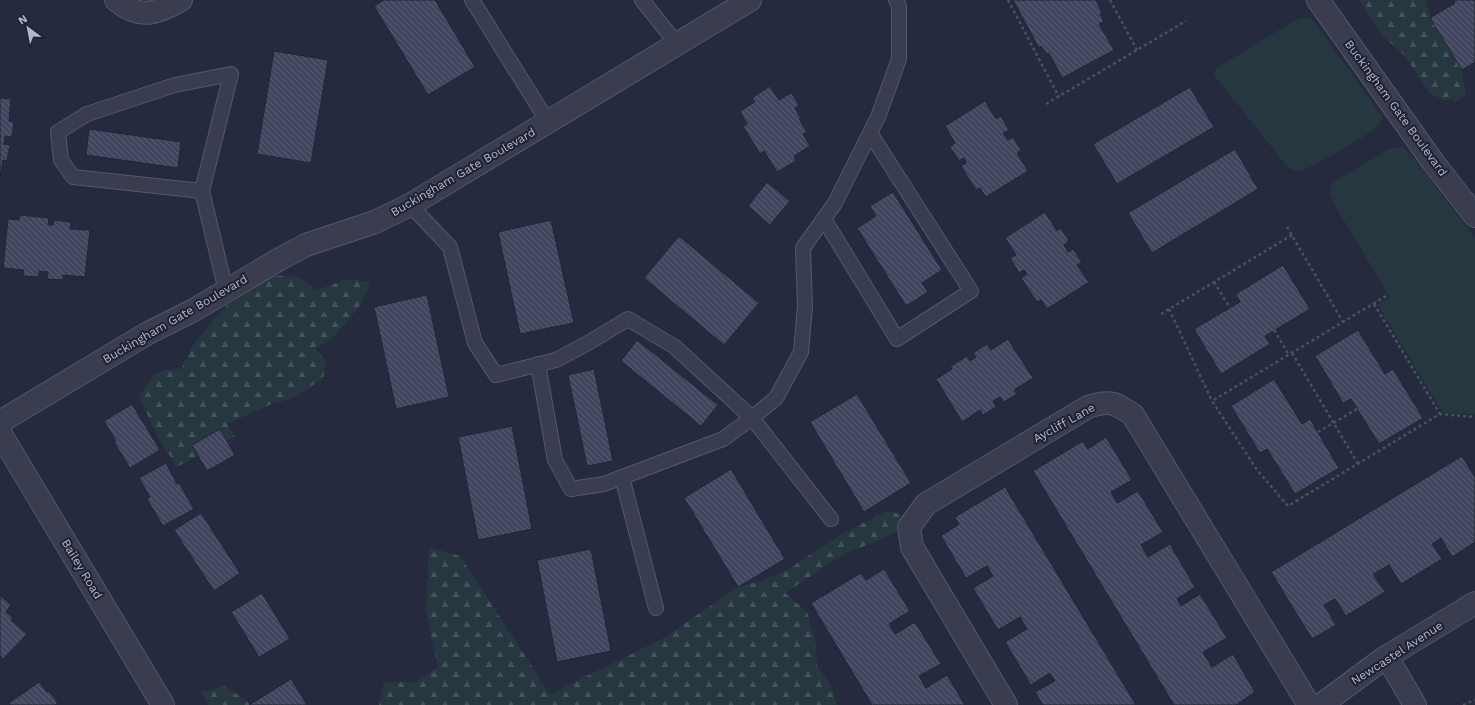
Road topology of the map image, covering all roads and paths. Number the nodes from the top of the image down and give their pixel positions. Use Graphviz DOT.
graph roads {
  1 [pos="116,0"];
  2 [pos="181,0"];
  3 [pos="472,0"];
  4 [pos="642,0"];
  5 [pos="750,0"];
  6 [pos="896,0"];
  7 [pos="1008,0"];
  8 [pos="1110,0"];
  9 [pos="1318,0"];
  10 [pos="1186,21"];
  11 [pos="677,44"];
  12 [pos="1137,50"];
  13 [pos="1058,97"];
  14 [pos="1046,104"];
  15 [pos="548,122"];
  16 [pos="870,133"];
  17 [pos="202,191"];
  18 [pos="410,205"];
  19 [pos="1475,216"];
  20 [pos="824,219"];
  21 [pos="1287,227"];
  22 [pos="1292,235"];
  23 [pos="1214,282"];
  24 [pos="226,291"];
  25 [pos="1386,296"];
  26 [pos="1374,304"];
  27 [pos="1169,308"];
  28 [pos="1230,308"];
  29 [pos="1161,314"];
  30 [pos="1343,322"];
  31 [pos="1274,330"];
  32 [pos="1292,352"];
  33 [pos="1289,355"];
  34 [pos="538,364"];
  35 [pos="1212,401"];
  36 [pos="1357,409"];
  37 [pos="1440,414"];
  38 [pos="1475,416"];
  39 [pos="752,418"];
  40 [pos="0,422"];
  41 [pos="1334,423"];
  42 [pos="1318,432"];
  43 [pos="0,433"];
  44 [pos="1358,464"];
  45 [pos="622,477"];
  46 [pos="831,519"];
  47 [pos="1475,603"];
  48 [pos="656,608"];
  49 [pos="1387,657"];
  50 [pos="1475,700"];
  51 [pos="163,705"];
  52 [pos="1006,705"];
  53 [pos="1309,705"];
  54 [pos="1321,705"];
  55 [pos="1415,705"];
  56 [pos="1463,705"];
  1 -- 2 [label="street"];
  3 -- 15 [label="lane"];
  4 -- 11 [label="lane"];
  5 -- 11 [label="street, Buckingham Gate Boulevard"];
  6 -- 16 [label="lane"];
  7 -- 13 [label="path"];
  8 -- 12 [label="path"];
  9 -- 19 [label="street, Buckingham Gate Boulevard"];
  10 -- 12 [label="path"];
  11 -- 15 [label="street, Buckingham Gate Boulevard"];
  12 -- 13 [label="path"];
  13 -- 14 [label="path"];
  15 -- 18 [label="street, Buckingham Gate Boulevard"];
  16 -- 20 [label="lane"];
  16 -- 20 [label="lane"];
  17 -- 17 [label="lane"];
  17 -- 24 [label="lane"];
  18 -- 24 [label="street, Buckingham Gate Boulevard"];
  18 -- 34 [label="lane"];
  20 -- 39 [label="lane"];
  21 -- 22 [label="path"];
  22 -- 23 [label="path"];
  22 -- 30 [label="path"];
  23 -- 27 [label="path"];
  23 -- 28 [label="path"];
  24 -- 40 [label="street, Buckingham Gate Boulevard"];
  25 -- 26 [label="path"];
  26 -- 30 [label="path"];
  26 -- 37 [label="path"];
  27 -- 29 [label="path"];
  27 -- 35 [label="path"];
  30 -- 32 [label="path"];
  31 -- 33 [label="path"];
  32 -- 33 [label="path"];
  32 -- 41 [label="path"];
  33 -- 35 [label="path"];
  34 -- 39 [label="lane"];
  34 -- 45 [label="lane"];
  35 -- 44 [label="path"];
  36 -- 41 [label="path"];
  37 -- 38 [label="path"];
  37 -- 44 [label="path"];
  39 -- 45 [label="lane"];
  39 -- 46 [label="lane"];
  41 -- 42 [label="path"];
  41 -- 44 [label="path"];
  43 -- 51 [label="street, Bailey Road"];
  45 -- 48 [label="lane"];
  47 -- 49 [label="street, Newcastel Avenue"];
  49 -- 54 [label="street, Newcastel Avenue"];
  49 -- 55 [label="street"];
  50 -- 56 [label="path"];
  52 -- 53 [label="street, Aycliff Lane"];
}
